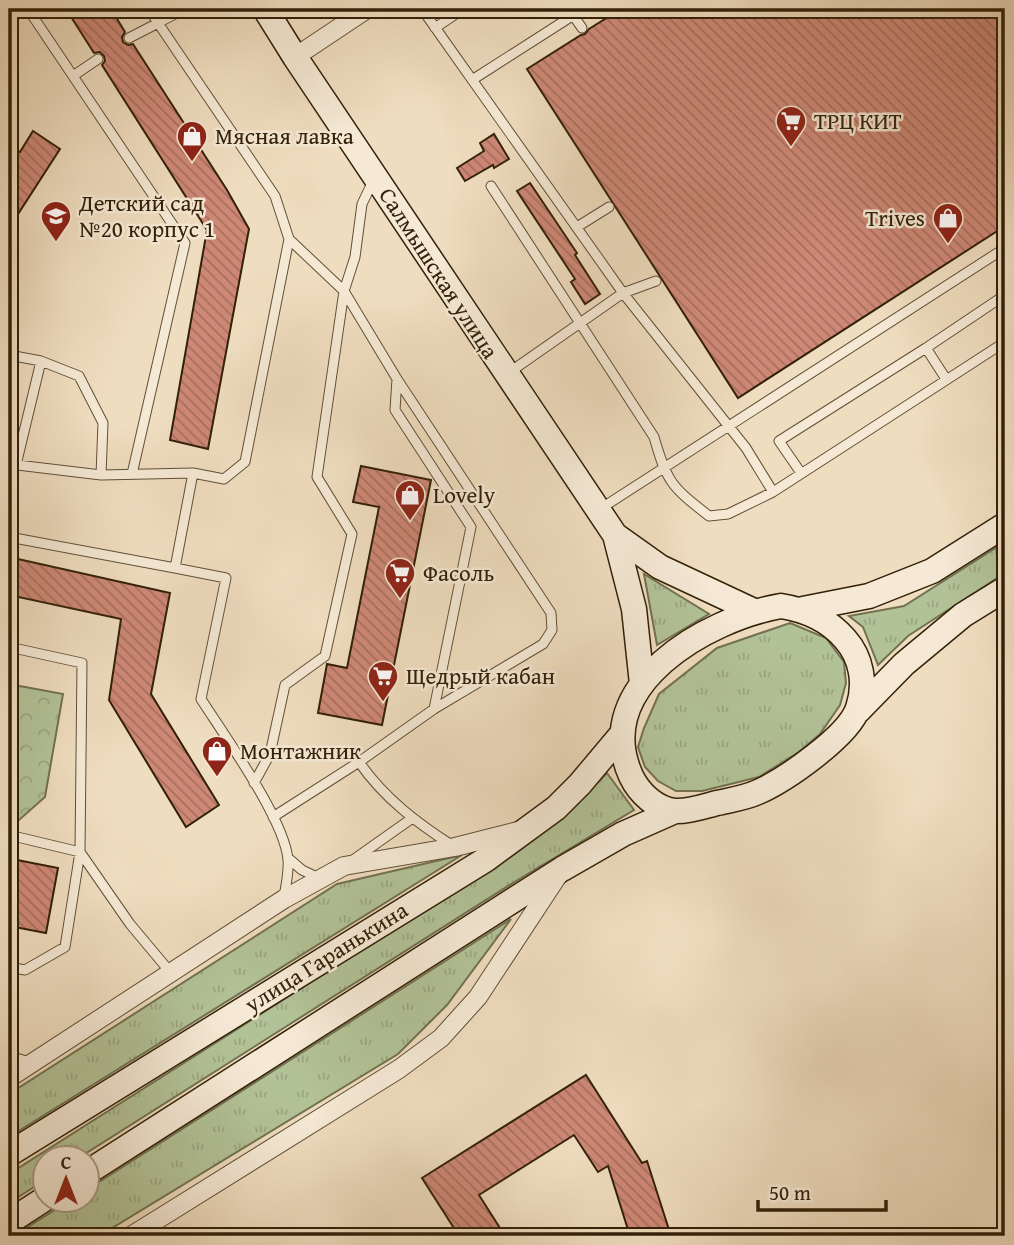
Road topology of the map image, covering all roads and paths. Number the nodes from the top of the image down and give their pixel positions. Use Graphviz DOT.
graph roads {
  1 [pos="29,9"];
  2 [pos="149,9"];
  3 [pos="184,9"];
  4 [pos="265,9"];
  5 [pos="367,9"];
  6 [pos="422,9"];
  7 [pos="463,9"];
  8 [pos="583,9"];
  9 [pos="573,15"];
  10 [pos="158,23"];
  11 [pos="435,28"];
  12 [pos="582,28"];
  13 [pos="129,38"];
  14 [pos="295,57"];
  15 [pos="97,59"];
  16 [pos="73,76"];
  17 [pos="472,80"];
  18 [pos="376,177"];
  19 [pos="491,186"];
  20 [pos="609,206"];
  21 [pos="577,227"];
  22 [pos="289,239"];
  23 [pos="1005,248"];
  24 [pos="656,281"];
  25 [pos="344,291"];
  26 [pos="623,293"];
  27 [pos="1005,295"];
  28 [pos="579,324"];
  29 [pos="1005,341"];
  30 [pos="926,348"];
  31 [pos="9,355"];
  32 [pos="41,361"];
  33 [pos="506,375"];
  34 [pos="397,379"];
  35 [pos="946,379"];
  36 [pos="727,426"];
  37 [pos="13,464"];
  38 [pos="663,469"];
  39 [pos="193,473"];
  40 [pos="801,473"];
  41 [pos="132,474"];
  42 [pos="101,475"];
  43 [pos="773,492"];
  44 [pos="599,510"];
  45 [pos="1005,525"];
  46 [pos="615,535"];
  47 [pos="9,537"];
  48 [pos="175,568"];
  49 [pos="1005,589"];
  50 [pos="803,609"];
  51 [pos="754,611"];
  52 [pos="9,647"];
  53 [pos="642,684"];
  54 [pos="434,709"];
  55 [pos="858,710"];
  56 [pos="622,734"];
  57 [pos="359,762"];
  58 [pos="254,783"];
  59 [pos="675,811"];
  60 [pos="273,817"];
  61 [pos="411,818"];
  62 [pos="531,828"];
  63 [pos="9,835"];
  64 [pos="455,847"];
  65 [pos="80,852"];
  66 [pos="288,858"];
  67 [pos="344,866"];
  68 [pos="562,869"];
  69 [pos="319,878"];
  70 [pos="284,899"];
  71 [pos="9,967"];
  72 [pos="171,973"];
  73 [pos="9,1056"];
  74 [pos="32,1063"];
  75 [pos="9,1078"];
  76 [pos="9,1154"];
  77 [pos="102,1162"];
  78 [pos="32,1207"];
  79 [pos="9,1222"];
  80 [pos="131,1236"];
  1 -- 16 [label="lane"];
  2 -- 10 [label="lane"];
  3 -- 10 [label="lane"];
  4 -- 14 [label="main road, Салмышская улица"];
  5 -- 14 [label="street"];
  6 -- 11 [label="lane"];
  7 -- 11 [label="lane"];
  8 -- 9 [label="lane"];
  9 -- 12 [label="lane"];
  9 -- 17 [label="lane"];
  10 -- 13 [label="lane"];
  10 -- 22 [label="lane"];
  11 -- 17 [label="lane"];
  14 -- 18 [label="main road, Салмышская улица"];
  15 -- 16 [label="lane"];
  16 -- 41 [label="lane"];
  17 -- 21 [label="lane"];
  18 -- 25 [label="lane"];
  18 -- 33 [label="main road, Салмышская улица"];
  19 -- 28 [label="lane"];
  20 -- 21 [label="lane"];
  21 -- 26 [label="lane"];
  22 -- 25 [label="lane"];
  22 -- 39 [label="lane"];
  23 -- 36 [label="lane"];
  24 -- 26 [label="lane"];
  25 -- 34 [label="lane"];
  25 -- 58 [label="lane"];
  26 -- 28 [label="lane"];
  26 -- 36 [label="lane"];
  27 -- 30 [label="lane"];
  28 -- 33 [label="lane"];
  28 -- 38 [label="lane"];
  29 -- 35 [label="lane"];
  30 -- 35 [label="lane"];
  30 -- 40 [label="lane"];
  31 -- 32 [label="lane"];
  32 -- 37 [label="lane"];
  32 -- 42 [label="lane"];
  33 -- 44 [label="main road, Салмышская улица"];
  34 -- 54 [label="lane"];
  34 -- 54 [label="lane"];
  35 -- 40 [label="lane"];
  36 -- 38 [label="lane"];
  36 -- 43 [label="lane"];
  37 -- 42 [label="lane"];
  38 -- 43 [label="lane"];
  38 -- 44 [label="lane"];
  39 -- 41 [label="lane"];
  39 -- 48 [label="lane"];
  40 -- 43 [label="lane"];
  41 -- 42 [label="lane"];
  44 -- 46 [label="main road, Салмышская улица"];
  45 -- 50 [label="main road"];
  46 -- 51 [label="main road, Салмышская улица"];
  46 -- 53 [label="main road, Салмышская улица"];
  47 -- 48 [label="lane"];
  48 -- 58 [label="lane"];
  49 -- 55 [label="main road"];
  50 -- 51 [label="main road"];
  50 -- 55 [label="main road"];
  51 -- 53 [label="main road"];
  52 -- 65 [label="lane"];
  53 -- 56 [label="main road"];
  54 -- 57 [label="lane"];
  55 -- 59 [label="main road"];
  56 -- 59 [label="main road"];
  56 -- 62 [label="main road, улица Гаранькина"];
  57 -- 60 [label="lane"];
  57 -- 61 [label="lane"];
  58 -- 60 [label="lane"];
  59 -- 68 [label="main road"];
  60 -- 66 [label="lane"];
  61 -- 64 [label="lane"];
  61 -- 67 [label="lane"];
  62 -- 64 [label="street"];
  62 -- 76 [label="main road, улица Гаранькина"];
  63 -- 65 [label="lane"];
  64 -- 67 [label="street"];
  65 -- 71 [label="lane"];
  65 -- 72 [label="lane"];
  66 -- 69 [label="lane"];
  66 -- 70 [label="lane"];
  67 -- 69 [label="street"];
  68 -- 77 [label="main road"];
  68 -- 80 [label="street"];
  69 -- 70 [label="street"];
  70 -- 72 [label="street"];
  72 -- 74 [label="street"];
  73 -- 74 [label="lane"];
  74 -- 75 [label="street"];
  78 -- 79 [label="main road"];
}
